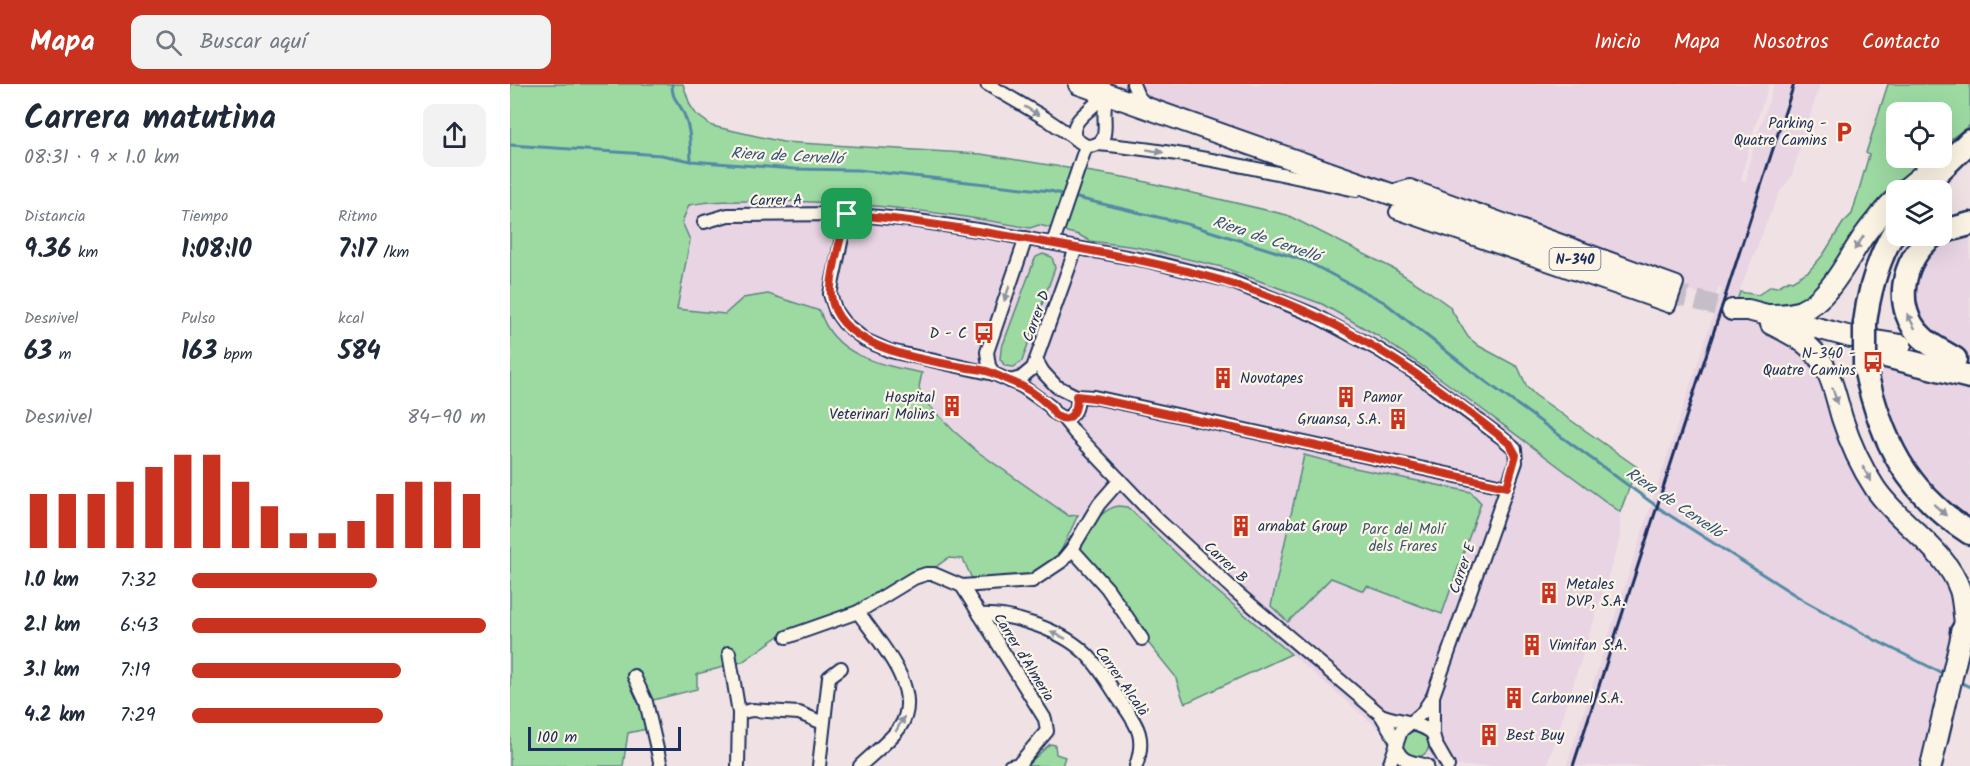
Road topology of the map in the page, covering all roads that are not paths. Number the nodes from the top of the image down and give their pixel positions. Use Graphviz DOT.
graph roads {
  1 [pos="987,84"];
  2 [pos="1079,84"];
  3 [pos="1133,84"];
  4 [pos="1149,108"];
  5 [pos="1968,142"];
  6 [pos="1085,147"];
  7 [pos="1916,180"];
  8 [pos="1932,180"];
  9 [pos="1388,193"];
  10 [pos="1419,204"];
  11 [pos="1886,210"];
  12 [pos="1396,212"];
  13 [pos="847,214"];
  14 [pos="704,222"];
  15 [pos="1970,224"];
  16 [pos="1952,229"];
  17 [pos="1026,238"];
  18 [pos="1054,238"];
  19 [pos="1888,246"];
  20 [pos="1921,246"];
  21 [pos="1076,248"];
  22 [pos="1668,292"];
  23 [pos="1770,320"];
  24 [pos="1901,345"];
  25 [pos="1036,360"];
  26 [pos="1962,360"];
  27 [pos="1872,361"];
  28 [pos="994,374"];
  29 [pos="1970,377"];
  30 [pos="1010,381"];
  31 [pos="1062,390"];
  32 [pos="1076,396"];
  33 [pos="1051,407"];
  34 [pos="1063,418"];
  35 [pos="1515,449"];
  36 [pos="1120,480"];
  37 [pos="1507,487"];
  38 [pos="1970,533"];
  39 [pos="1072,549"];
  40 [pos="962,586"];
  41 [pos="1970,600"];
  42 [pos="858,612"];
  43 [pos="980,615"];
  44 [pos="1964,630"];
  45 [pos="787,637"];
  46 [pos="1142,639"];
  47 [pos="729,654"];
  48 [pos="841,668"];
  49 [pos="634,676"];
  50 [pos="1433,696"];
  51 [pos="739,713"];
  52 [pos="1381,715"];
  53 [pos="823,723"];
  54 [pos="1410,725"];
  55 [pos="1435,739"];
  56 [pos="1397,745"];
  57 [pos="1016,765"];
  58 [pos="1418,765"];
  59 [pos="661,766"];
  60 [pos="738,766"];
  61 [pos="819,766"];
  62 [pos="860,766"];
  63 [pos="1136,766"];
  64 [pos="1389,766"];
  65 [pos="1448,766"];
  66 [pos="1931,766"];
  1 -- 6 [label="street, one-way"];
  2 -- 4 [label="main road, N-340"];
  3 -- 4 [label="street"];
  4 -- 9 [label="main road, N-340"];
  5 -- 7 [label="main road"];
  5 -- 8 [label="highway"];
  6 -- 6 [label="street"];
  6 -- 10 [label="street, one-way"];
  6 -- 18 [label="street"];
  9 -- 10 [label="main road, N-340"];
  9 -- 12 [label="street"];
  10 -- 22 [label="main road, N-340"];
  11 -- 23 [label="main road, one-way"];
  13 -- 14 [label="street, Carrer A"];
  13 -- 17 [label="street, Carrer A"];
  13 -- 28 [label="street, Carrer B"];
  15 -- 16 [label="highway"];
  17 -- 18 [label="street, Carrer A"];
  17 -- 28 [label="street, one-way"];
  18 -- 21 [label="street, Carrer A"];
  19 -- 27 [label="highway, bridge"];
  26 -- 20 [label="highway, one-way"];
  21 -- 25 [label="street, Carrer D"];
  21 -- 35 [label="street, Carrer A"];
  23 -- 24 [label="main road"];
  23 -- 27 [label="main road"];
  23 -- 44 [label="main road, one-way"];
  24 -- 26 [label="highway"];
  25 -- 30 [label="street, Carrer D"];
  25 -- 31 [label="street"];
  27 -- 29 [label="highway"];
  27 -- 38 [label="highway, one-way"];
  28 -- 30 [label="street, Carrer B"];
  30 -- 33 [label="street, Carrer B"];
  31 -- 32 [label="street"];
  31 -- 33 [label="street"];
  32 -- 34 [label="street"];
  32 -- 37 [label="street"];
  33 -- 34 [label="street, Carrer B"];
  34 -- 36 [label="street, Carrer B"];
  35 -- 37 [label="street, Carrer E"];
  36 -- 39 [label="street"];
  36 -- 52 [label="street, Carrer B"];
  37 -- 50 [label="street, Carrer E"];
  39 -- 40 [label="street"];
  39 -- 46 [label="street"];
  40 -- 42 [label="street"];
  40 -- 43 [label="street, Carrer d'Almeria"];
  41 -- 44 [label="main road"];
  42 -- 45 [label="street"];
  62 -- 42 [label="street, one-way"];
  43 -- 57 [label="street, Carrer d'Almeria"];
  63 -- 43 [label="street, Carrer Alcalà, one-way"];
  44 -- 66 [label="main road"];
  47 -- 51 [label="street"];
  48 -- 53 [label="street"];
  49 -- 59 [label="street"];
  50 -- 54 [label="street, Carrer E"];
  50 -- 55 [label="street, Carrer E"];
  51 -- 53 [label="street"];
  51 -- 60 [label="street"];
  52 -- 54 [label="street, Carrer B"];
  52 -- 56 [label="street, Carrer B"];
  53 -- 61 [label="street"];
  54 -- 55 [label="street"];
  54 -- 56 [label="street"];
  55 -- 58 [label="street"];
  55 -- 65 [label="street"];
  56 -- 58 [label="street"];
  56 -- 64 [label="street"];
}
